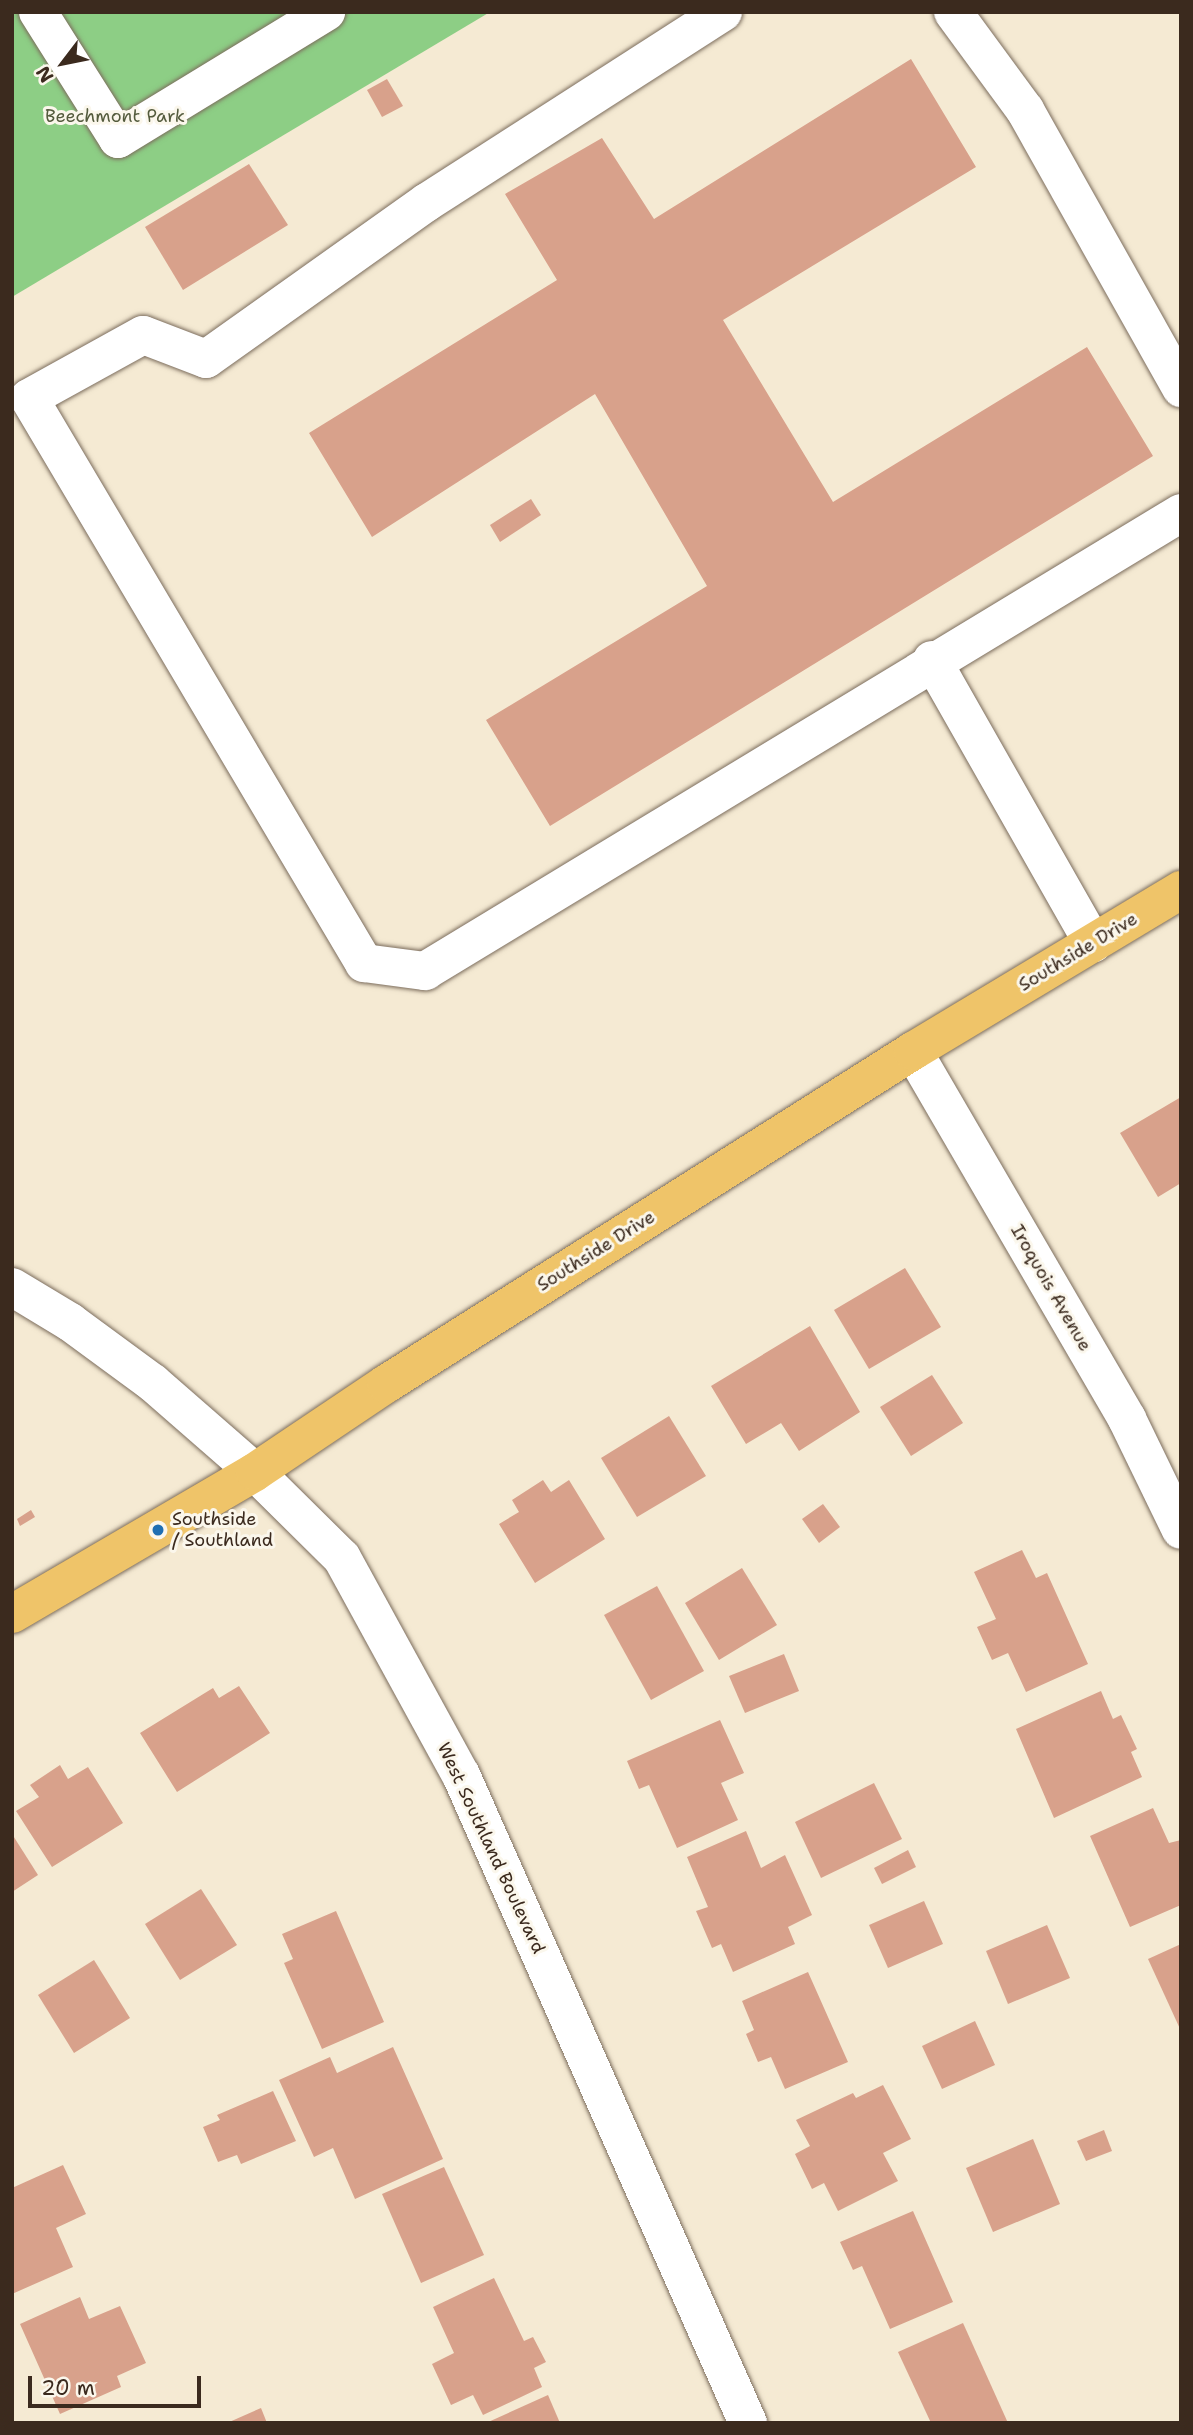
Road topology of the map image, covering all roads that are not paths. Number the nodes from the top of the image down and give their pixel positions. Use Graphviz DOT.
graph roads {
  1 [pos="38,12"];
  2 [pos="326,12"];
  3 [pos="723,12"];
  4 [pos="953,12"];
  5 [pos="1181,388"];
  6 [pos="1181,513"];
  7 [pos="932,660"];
  8 [pos="1181,890"];
  9 [pos="1093,943"];
  10 [pos="913,1051"];
  11 [pos="12,1287"];
  12 [pos="255,1472"];
  13 [pos="1181,1530"];
  14 [pos="12,1614"];
  15 [pos="748,2423"];
  1 -- 2 [label="street"];
  3 -- 7 [label="street"];
  4 -- 5 [label="street"];
  6 -- 7 [label="street"];
  7 -- 9 [label="street"];
  8 -- 9 [label="main road, Southside Drive"];
  9 -- 10 [label="main road, Southside Drive"];
  10 -- 12 [label="main road, Southside Drive"];
  10 -- 13 [label="street, Iroquois Avenue"];
  11 -- 12 [label="street, West Southland Boulevard"];
  12 -- 14 [label="main road, Southside Drive"];
  12 -- 15 [label="street, West Southland Boulevard"];
}
